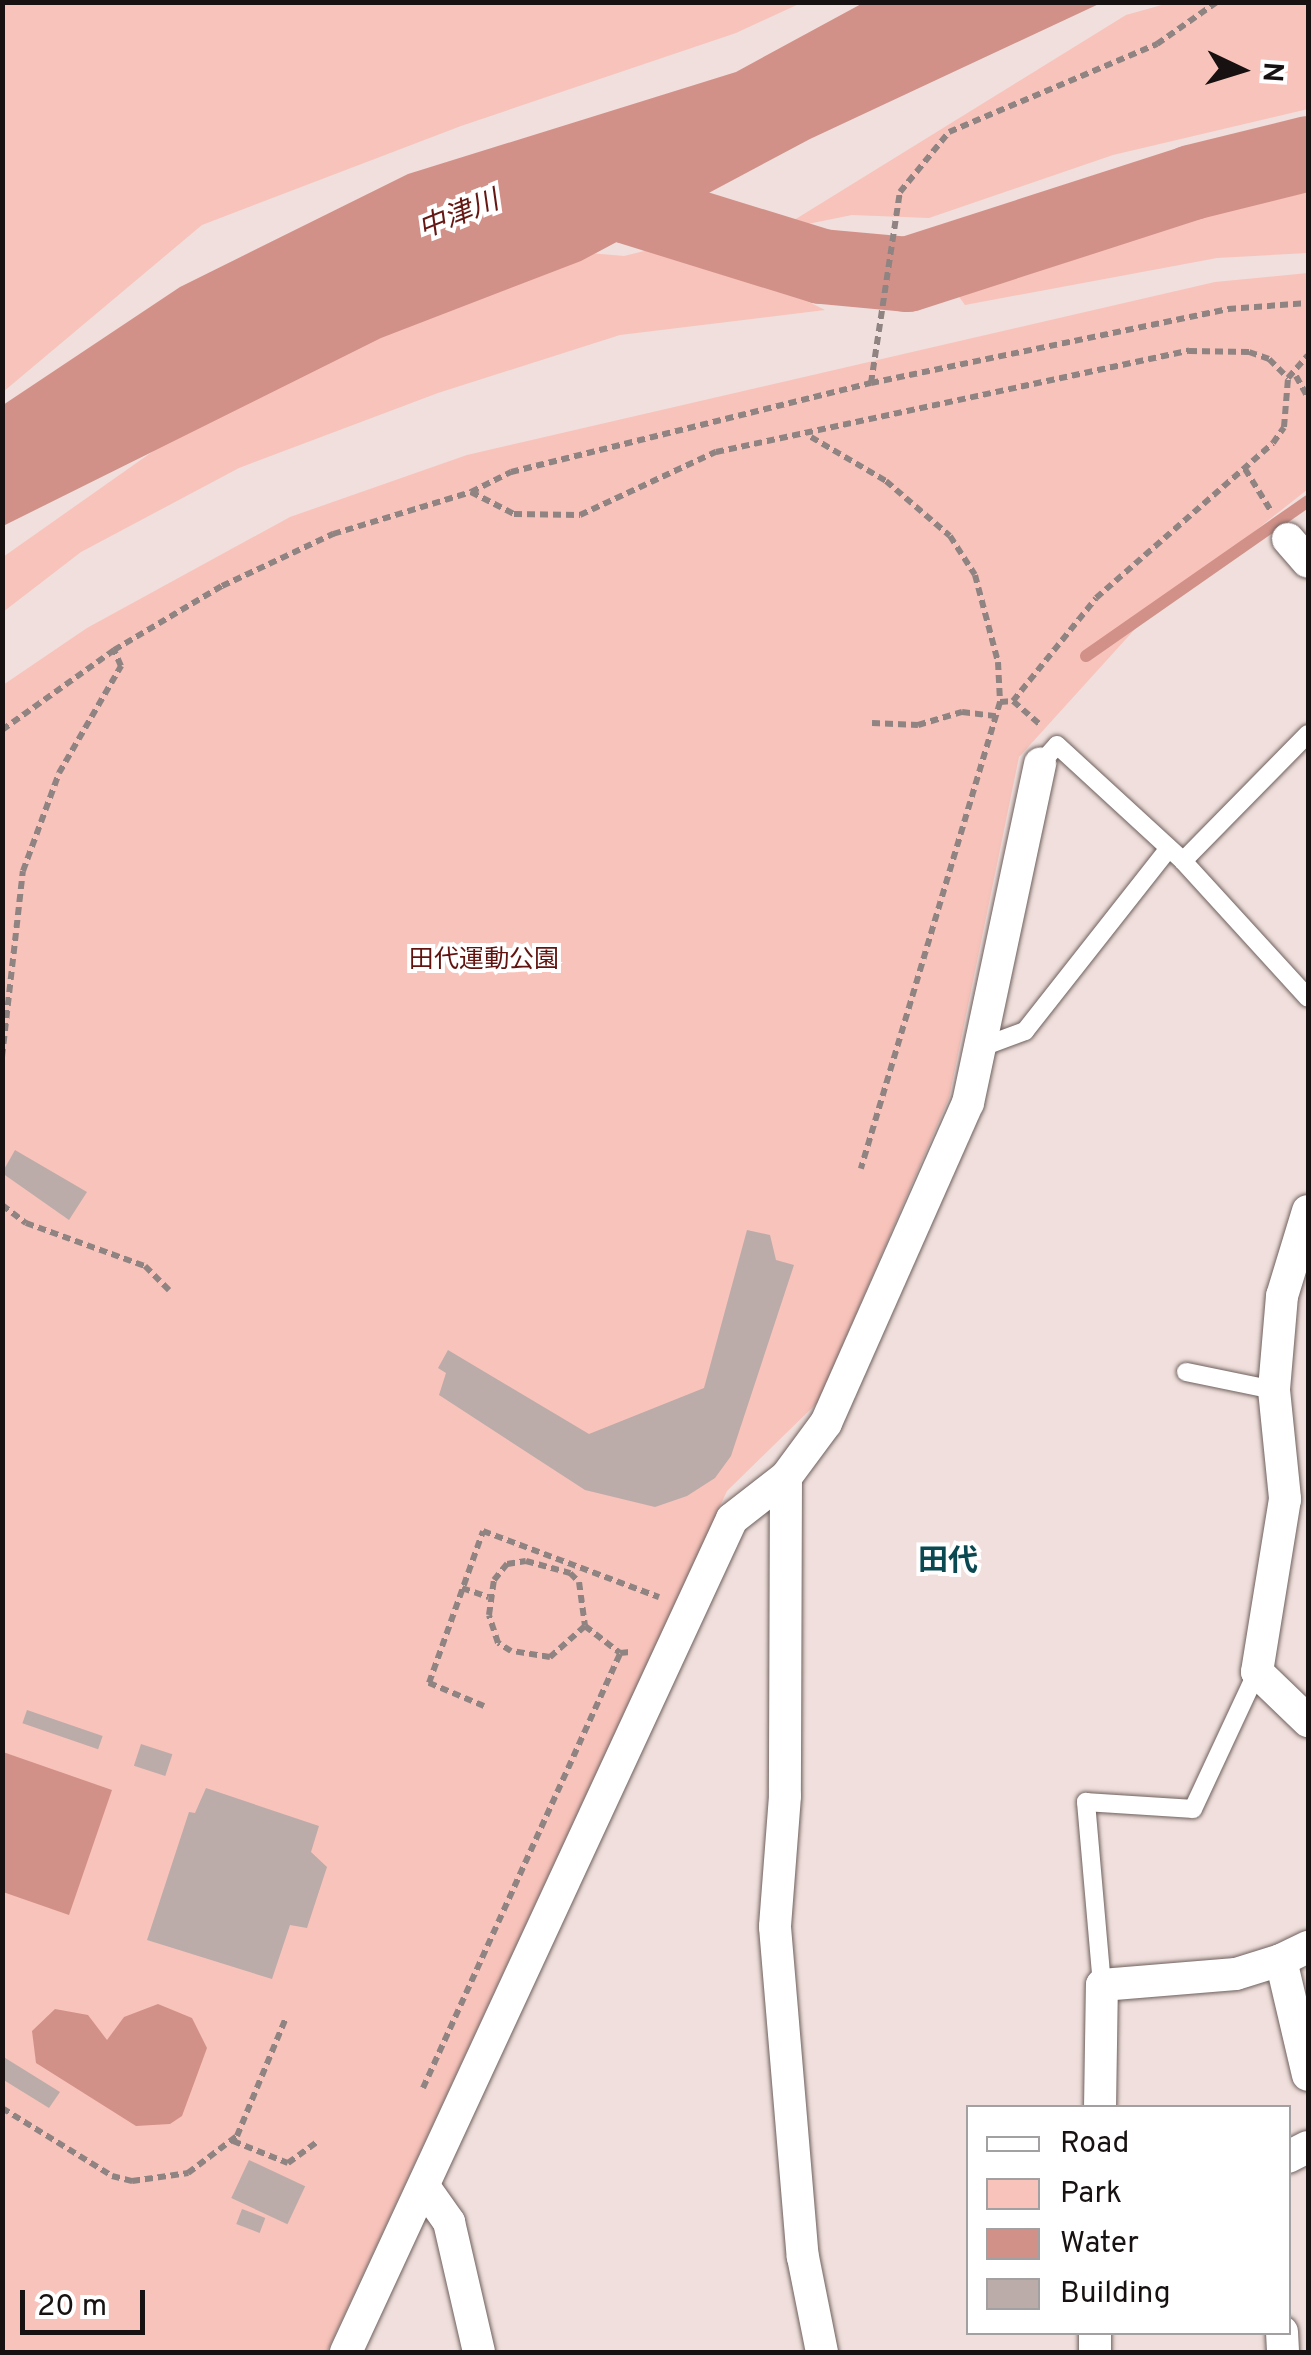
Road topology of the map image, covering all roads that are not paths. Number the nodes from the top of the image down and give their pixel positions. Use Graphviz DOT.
graph roads {
  1 [pos="1308,734"];
  2 [pos="1049,754"];
  3 [pos="1176,855"];
  4 [pos="1308,998"];
  5 [pos="982,1047"];
  6 [pos="1308,1211"];
  7 [pos="1186,1372"];
  8 [pos="1274,1390"];
  9 [pos="786,1477"];
  10 [pos="1257,1672"];
  11 [pos="1308,1721"];
  12 [pos="1295,1954"];
  13 [pos="1102,1984"];
  14 [pos="1308,2075"];
  15 [pos="1100,2105"];
  16 [pos="424,2188"];
  17 [pos="346,2352"];
  18 [pos="480,2352"];
  19 [pos="822,2352"];
  1 -- 3 [label="lane"];
  2 -- 3 [label="lane"];
  2 -- 5 [label="street"];
  3 -- 4 [label="lane"];
  3 -- 5 [label="lane"];
  5 -- 9 [label="street"];
  6 -- 8 [label="street"];
  7 -- 8 [label="lane"];
  8 -- 10 [label="street"];
  9 -- 16 [label="street"];
  9 -- 19 [label="street"];
  10 -- 11 [label="street"];
  10 -- 13 [label="lane"];
  12 -- 13 [label="street"];
  12 -- 14 [label="street"];
  13 -- 15 [label="street"];
  16 -- 17 [label="street"];
  16 -- 18 [label="street"];
}
